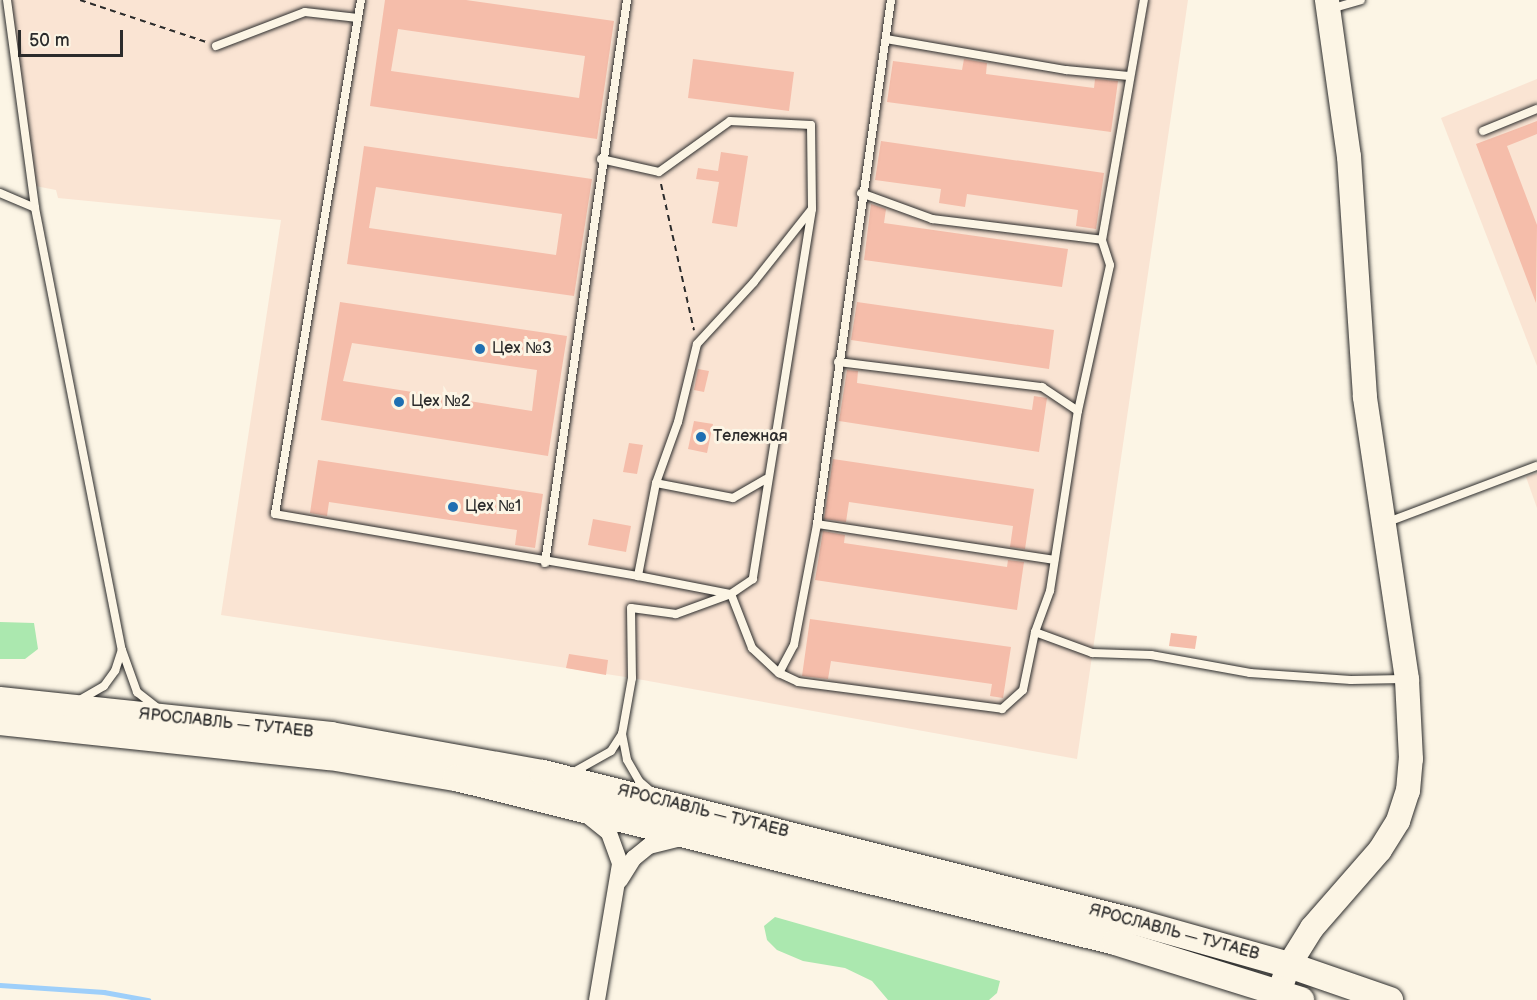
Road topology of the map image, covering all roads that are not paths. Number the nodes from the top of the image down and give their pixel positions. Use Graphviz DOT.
graph roads {
  1 [pos="7,0"];
  2 [pos="360,0"];
  3 [pos="627,0"];
  4 [pos="891,0"];
  5 [pos="1144,0"];
  6 [pos="1361,0"];
  7 [pos="1328,4"];
  8 [pos="358,18"];
  9 [pos="886,39"];
  10 [pos="216,46"];
  11 [pos="1129,76"];
  12 [pos="1537,109"];
  13 [pos="1483,131"];
  14 [pos="601,159"];
  15 [pos="0,193"];
  16 [pos="861,193"];
  17 [pos="35,208"];
  18 [pos="812,209"];
  19 [pos="1102,240"];
  20 [pos="838,362"];
  21 [pos="1078,411"];
  22 [pos="1537,466"];
  23 [pos="766,479"];
  24 [pos="656,483"];
  25 [pos="817,524"];
  26 [pos="1382,525"];
  27 [pos="1054,560"];
  28 [pos="545,563"];
  29 [pos="638,576"];
  30 [pos="731,594"];
  31 [pos="1035,632"];
  32 [pos="122,650"];
  33 [pos="780,673"];
  34 [pos="1407,679"];
  35 [pos="0,700"];
  36 [pos="57,706"];
  37 [pos="183,718"];
  38 [pos="0,722"];
  39 [pos="622,734"];
  40 [pos="543,773"];
  41 [pos="663,801"];
  42 [pos="568,804"];
  43 [pos="694,836"];
  44 [pos="617,890"];
  45 [pos="1288,965"];
  46 [pos="1290,996"];
  47 [pos="597,1000"];
  48 [pos="1390,1000"];
  1 -- 17 [label="lane"];
  2 -- 8 [label="lane"];
  3 -- 14 [label="lane"];
  4 -- 9 [label="lane"];
  5 -- 11 [label="lane"];
  6 -- 7 [label="lane"];
  7 -- 26 [label="street"];
  8 -- 10 [label="lane"];
  8 -- 28 [label="lane"];
  9 -- 11 [label="lane"];
  9 -- 16 [label="lane"];
  11 -- 19 [label="lane"];
  12 -- 13 [label="lane"];
  14 -- 18 [label="lane"];
  14 -- 28 [label="lane"];
  15 -- 17 [label="lane"];
  16 -- 19 [label="lane"];
  16 -- 20 [label="lane"];
  17 -- 32 [label="lane"];
  18 -- 23 [label="lane"];
  18 -- 24 [label="lane"];
  19 -- 21 [label="lane"];
  20 -- 21 [label="lane"];
  20 -- 25 [label="lane"];
  21 -- 27 [label="lane"];
  22 -- 26 [label="lane"];
  23 -- 24 [label="lane"];
  23 -- 30 [label="lane"];
  24 -- 29 [label="lane"];
  25 -- 27 [label="lane"];
  25 -- 33 [label="lane"];
  26 -- 34 [label="street"];
  27 -- 31 [label="lane"];
  28 -- 29 [label="lane"];
  29 -- 30 [label="lane"];
  30 -- 33 [label="lane"];
  30 -- 39 [label="lane"];
  31 -- 33 [label="lane"];
  31 -- 34 [label="lane"];
  32 -- 36 [label="lane"];
  32 -- 37 [label="lane"];
  34 -- 45 [label="street"];
  35 -- 36 [label="main road, ЯРОСЛАВЛЬ — ТУТАЕВ"];
  36 -- 37 [label="main road, ЯРОСЛАВЛЬ — ТУТАЕВ"];
  37 -- 40 [label="main road, ЯРОСЛАВЛЬ — ТУТАЕВ"];
  38 -- 42 [label="main road, ЯРОСЛАВЛЬ — ТУТАЕВ"];
  39 -- 40 [label="lane"];
  39 -- 41 [label="lane"];
  40 -- 41 [label="main road, ЯРОСЛАВЛЬ — ТУТАЕВ"];
  41 -- 45 [label="main road, ЯРОСЛАВЛЬ — ТУТАЕВ"];
  42 -- 43 [label="main road, ЯРОСЛАВЛЬ — ТУТАЕВ"];
  42 -- 44 [label="street"];
  43 -- 44 [label="street"];
  43 -- 46 [label="main road, ЯРОСЛАВЛЬ — ТУТАЕВ"];
  44 -- 47 [label="street"];
  45 -- 46 [label="street"];
  45 -- 48 [label="main road, ЯРОСЛАВЛЬ — ТУТАЕВ"];
}
